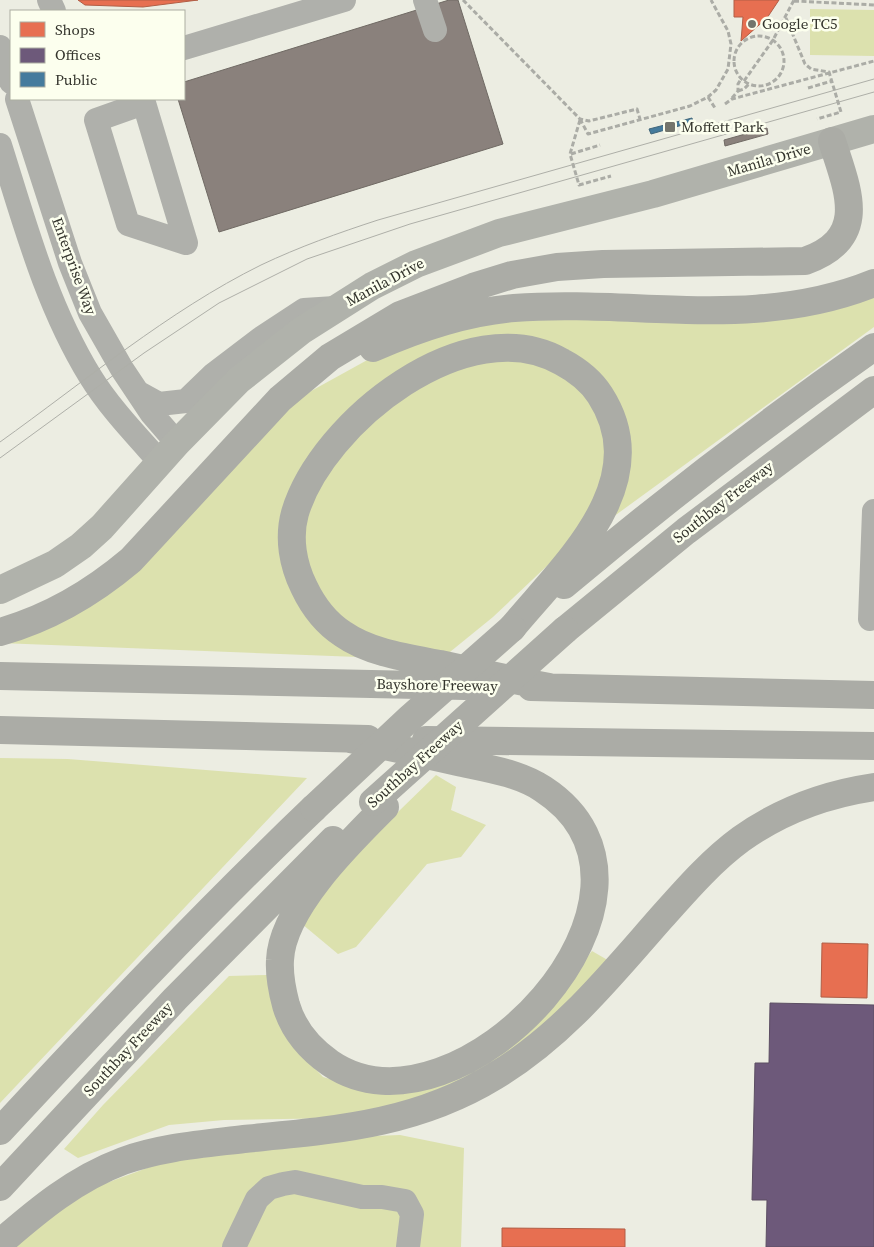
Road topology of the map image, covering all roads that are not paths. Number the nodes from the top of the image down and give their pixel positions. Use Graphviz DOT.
graph roads {
  1 [pos="425,0"];
  2 [pos="339,1"];
  3 [pos="435,30"];
  4 [pos="0,47"];
  5 [pos="185,48"];
  6 [pos="10,79"];
  7 [pos="13,100"];
  8 [pos="16,100"];
  9 [pos="143,101"];
  10 [pos="0,104"];
  11 [pos="874,129"];
  12 [pos="832,141"];
  13 [pos="0,145"];
  14 [pos="874,283"];
  15 [pos="335,308"];
  16 [pos="874,346"];
  17 [pos="874,390"];
  18 [pos="139,393"];
  19 [pos="280,399"];
  20 [pos="169,452"];
  21 [pos="874,511"];
  22 [pos="0,590"];
  23 [pos="870,619"];
  24 [pos="512,628"];
  25 [pos="0,632"];
  26 [pos="0,676"];
  27 [pos="549,687"];
  28 [pos="874,696"];
  29 [pos="0,730"];
  30 [pos="350,738"];
  31 [pos="874,746"];
  32 [pos="874,787"];
  33 [pos="379,804"];
  34 [pos="0,1131"];
  35 [pos="0,1187"];
  36 [pos="0,1243"];
  37 [pos="234,1247"];
  38 [pos="408,1247"];
  1 -- 3 [label="street"];
  2 -- 5 [label="street"];
  4 -- 6 [label="street"];
  7 -- 10 [label="street"];
  8 -- 18 [label="street, Enterprise Way"];
  9 -- 9 [label="street"];
  11 -- 12 [label="main road, Manila Drive"];
  12 -- 15 [label="main road, Manila Drive"];
  12 -- 19 [label="highway"];
  13 -- 20 [label="street, Enterprise Way"];
  14 -- 19 [label="highway"];
  15 -- 18 [label="street"];
  15 -- 20 [label="main road, Manila Drive"];
  16 -- 24 [label="highway"];
  17 -- 33 [label="highway, Southbay Freeway, bridge"];
  18 -- 20 [label="street, Enterprise Way"];
  19 -- 25 [label="highway"];
  20 -- 22 [label="main road, Manila Drive"];
  21 -- 23 [label="street"];
  24 -- 27 [label="highway"];
  24 -- 34 [label="highway, bridge"];
  26 -- 27 [label="highway, Bayshore Freeway"];
  27 -- 28 [label="highway, Bayshore Freeway"];
  29 -- 30 [label="highway"];
  30 -- 31 [label="highway"];
  30 -- 33 [label="highway"];
  32 -- 36 [label="highway"];
  33 -- 35 [label="highway, Southbay Freeway"];
  37 -- 38 [label="street"];
}
